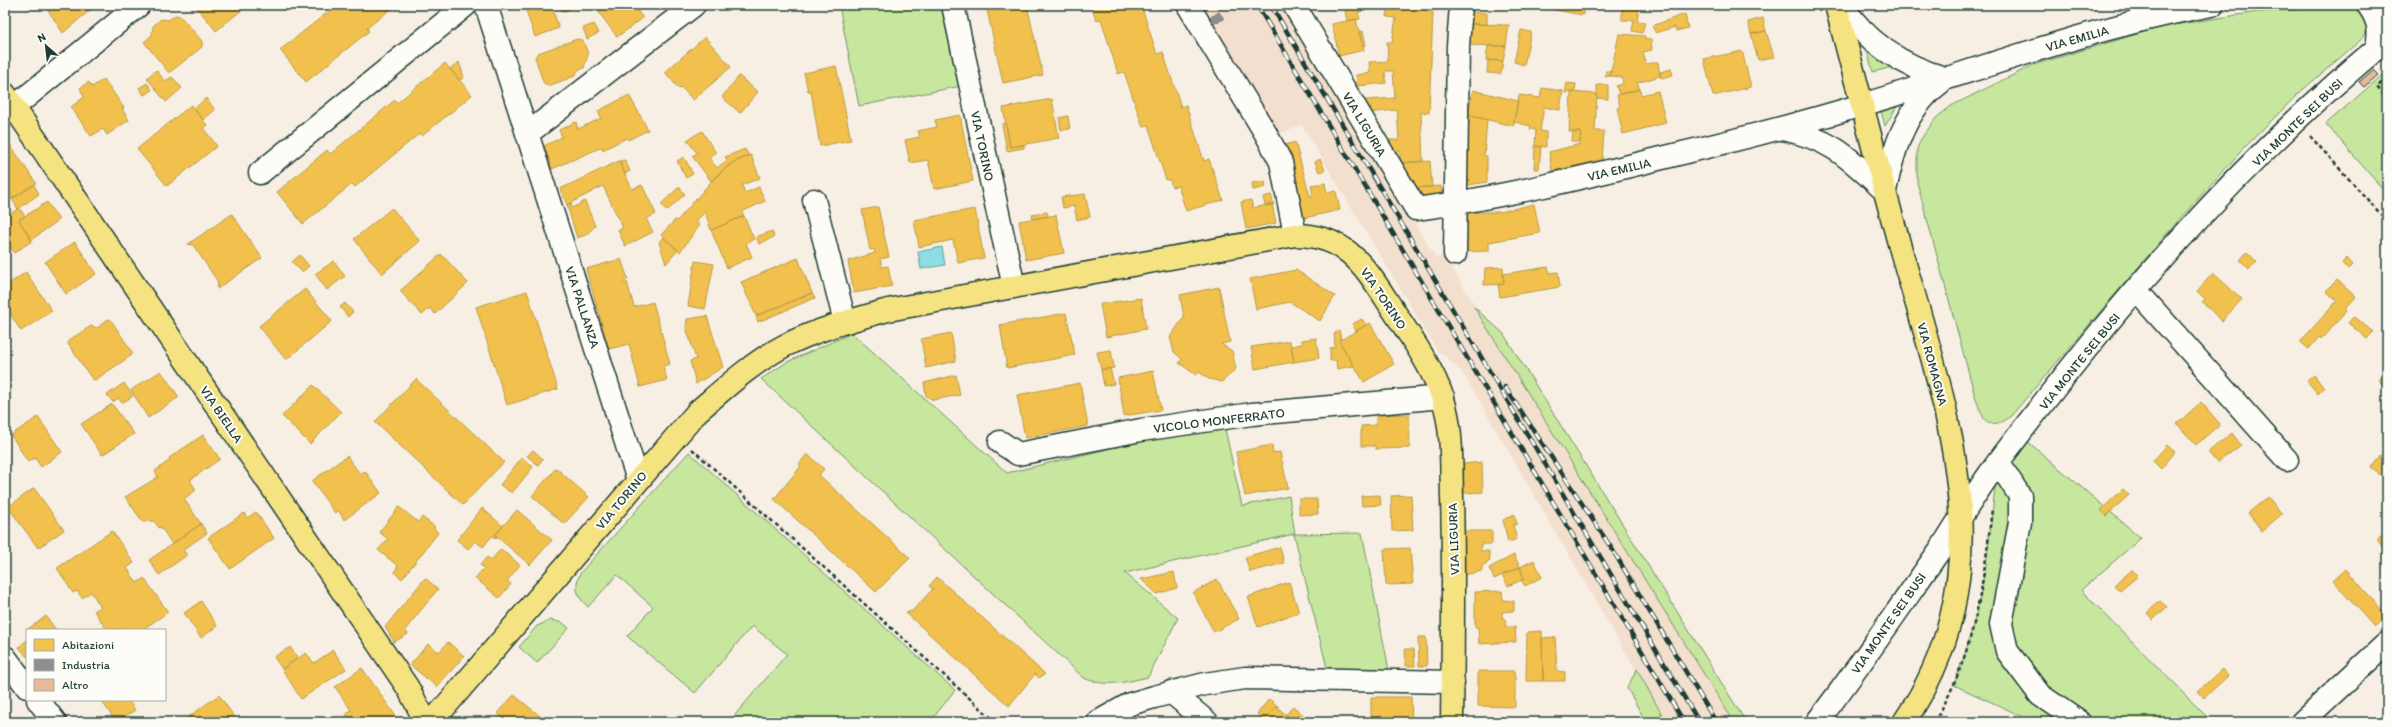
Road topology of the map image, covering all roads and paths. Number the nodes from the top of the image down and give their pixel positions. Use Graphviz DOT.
graph roads {
  1 [pos="139,5"];
  2 [pos="466,5"];
  3 [pos="486,5"];
  4 [pos="694,5"];
  5 [pos="953,5"];
  6 [pos="1188,5"];
  7 [pos="1294,5"];
  8 [pos="1461,5"];
  9 [pos="1836,5"];
  10 [pos="1842,5"];
  11 [pos="2212,5"];
  12 [pos="2368,5"];
  13 [pos="2381,45"];
  14 [pos="1945,78"];
  15 [pos="2387,78"];
  16 [pos="2387,99"];
  17 [pos="9,101"];
  18 [pos="1862,105"];
  19 [pos="2296,121"];
  20 [pos="1781,129"];
  21 [pos="527,134"];
  22 [pos="260,173"];
  23 [pos="1885,191"];
  24 [pos="814,200"];
  25 [pos="1456,203"];
  26 [pos="2387,220"];
  27 [pos="1296,235"];
  28 [pos="1455,254"];
  29 [pos="1014,287"];
  30 [pos="2136,290"];
  31 [pos="844,322"];
  32 [pos="1443,397"];
  33 [pos="677,435"];
  34 [pos="1000,442"];
  35 [pos="2287,460"];
  36 [pos="1998,462"];
  37 [pos="638,480"];
  38 [pos="1961,516"];
  39 [pos="2387,643"];
  40 [pos="5,657"];
  41 [pos="1453,682"];
  42 [pos="26,686"];
  43 [pos="1171,692"];
  44 [pos="39,701"];
  45 [pos="55,722"];
  46 [pos="426,722"];
  47 [pos="432,722"];
  48 [pos="996,722"];
  49 [pos="1098,722"];
  50 [pos="1207,722"];
  51 [pos="1452,722"];
  52 [pos="1817,722"];
  53 [pos="1904,722"];
  54 [pos="2079,722"];
  55 [pos="2302,722"];
  1 -- 17 [label="street, VIA BIELLA"];
  2 -- 22 [label="street"];
  3 -- 21 [label="street, VIA PALLANZA"];
  4 -- 21 [label="street"];
  5 -- 29 [label="street, VIA TORINO"];
  6 -- 27 [label="street"];
  7 -- 25 [label="street, VIA LIGURIA"];
  8 -- 25 [label="street"];
  9 -- 18 [label="main road, VIA ROMAGNA"];
  10 -- 14 [label="street"];
  11 -- 14 [label="street, VIA EMILIA"];
  12 -- 13 [label="street"];
  13 -- 19 [label="street, VIA MONTE SEI BUSI"];
  14 -- 18 [label="street, VIA EMILIA"];
  14 -- 23 [label="street, VIA EMILIA"];
  15 -- 16 [label="path"];
  17 -- 46 [label="main road, VIA BIELLA"];
  18 -- 20 [label="street, VIA EMILIA"];
  18 -- 23 [label="main road, VIA ROMAGNA"];
  19 -- 26 [label="path"];
  19 -- 30 [label="street, VIA MONTE SEI BUSI"];
  20 -- 23 [label="street, VIA EMILIA"];
  20 -- 25 [label="street, VIA EMILIA"];
  21 -- 37 [label="street, VIA PALLANZA"];
  23 -- 38 [label="main road, VIA ROMAGNA"];
  24 -- 31 [label="street"];
  25 -- 28 [label="street"];
  27 -- 29 [label="main road, VIA TORINO"];
  27 -- 32 [label="main road, VIA TORINO"];
  29 -- 31 [label="main road, VIA TORINO"];
  30 -- 35 [label="street"];
  30 -- 36 [label="street, VIA MONTE SEI BUSI"];
  31 -- 33 [label="main road, VIA TORINO"];
  32 -- 34 [label="street, VICOLO MONFERRATO"];
  32 -- 41 [label="main road, VIA LIGURIA"];
  33 -- 37 [label="main road, VIA TORINO"];
  33 -- 48 [label="path"];
  36 -- 38 [label="street, VIA MONTE SEI BUSI"];
  36 -- 54 [label="street"];
  37 -- 47 [label="main road, VIA TORINO"];
  38 -- 52 [label="street, VIA MONTE SEI BUSI"];
  38 -- 53 [label="main road, VIA ROMAGNA"];
  39 -- 55 [label="street"];
  40 -- 42 [label="street"];
  41 -- 43 [label="street"];
  41 -- 51 [label="main road, VIA LIGURIA"];
  43 -- 49 [label="street"];
  43 -- 50 [label="street"];
  44 -- 45 [label="street"];
}
